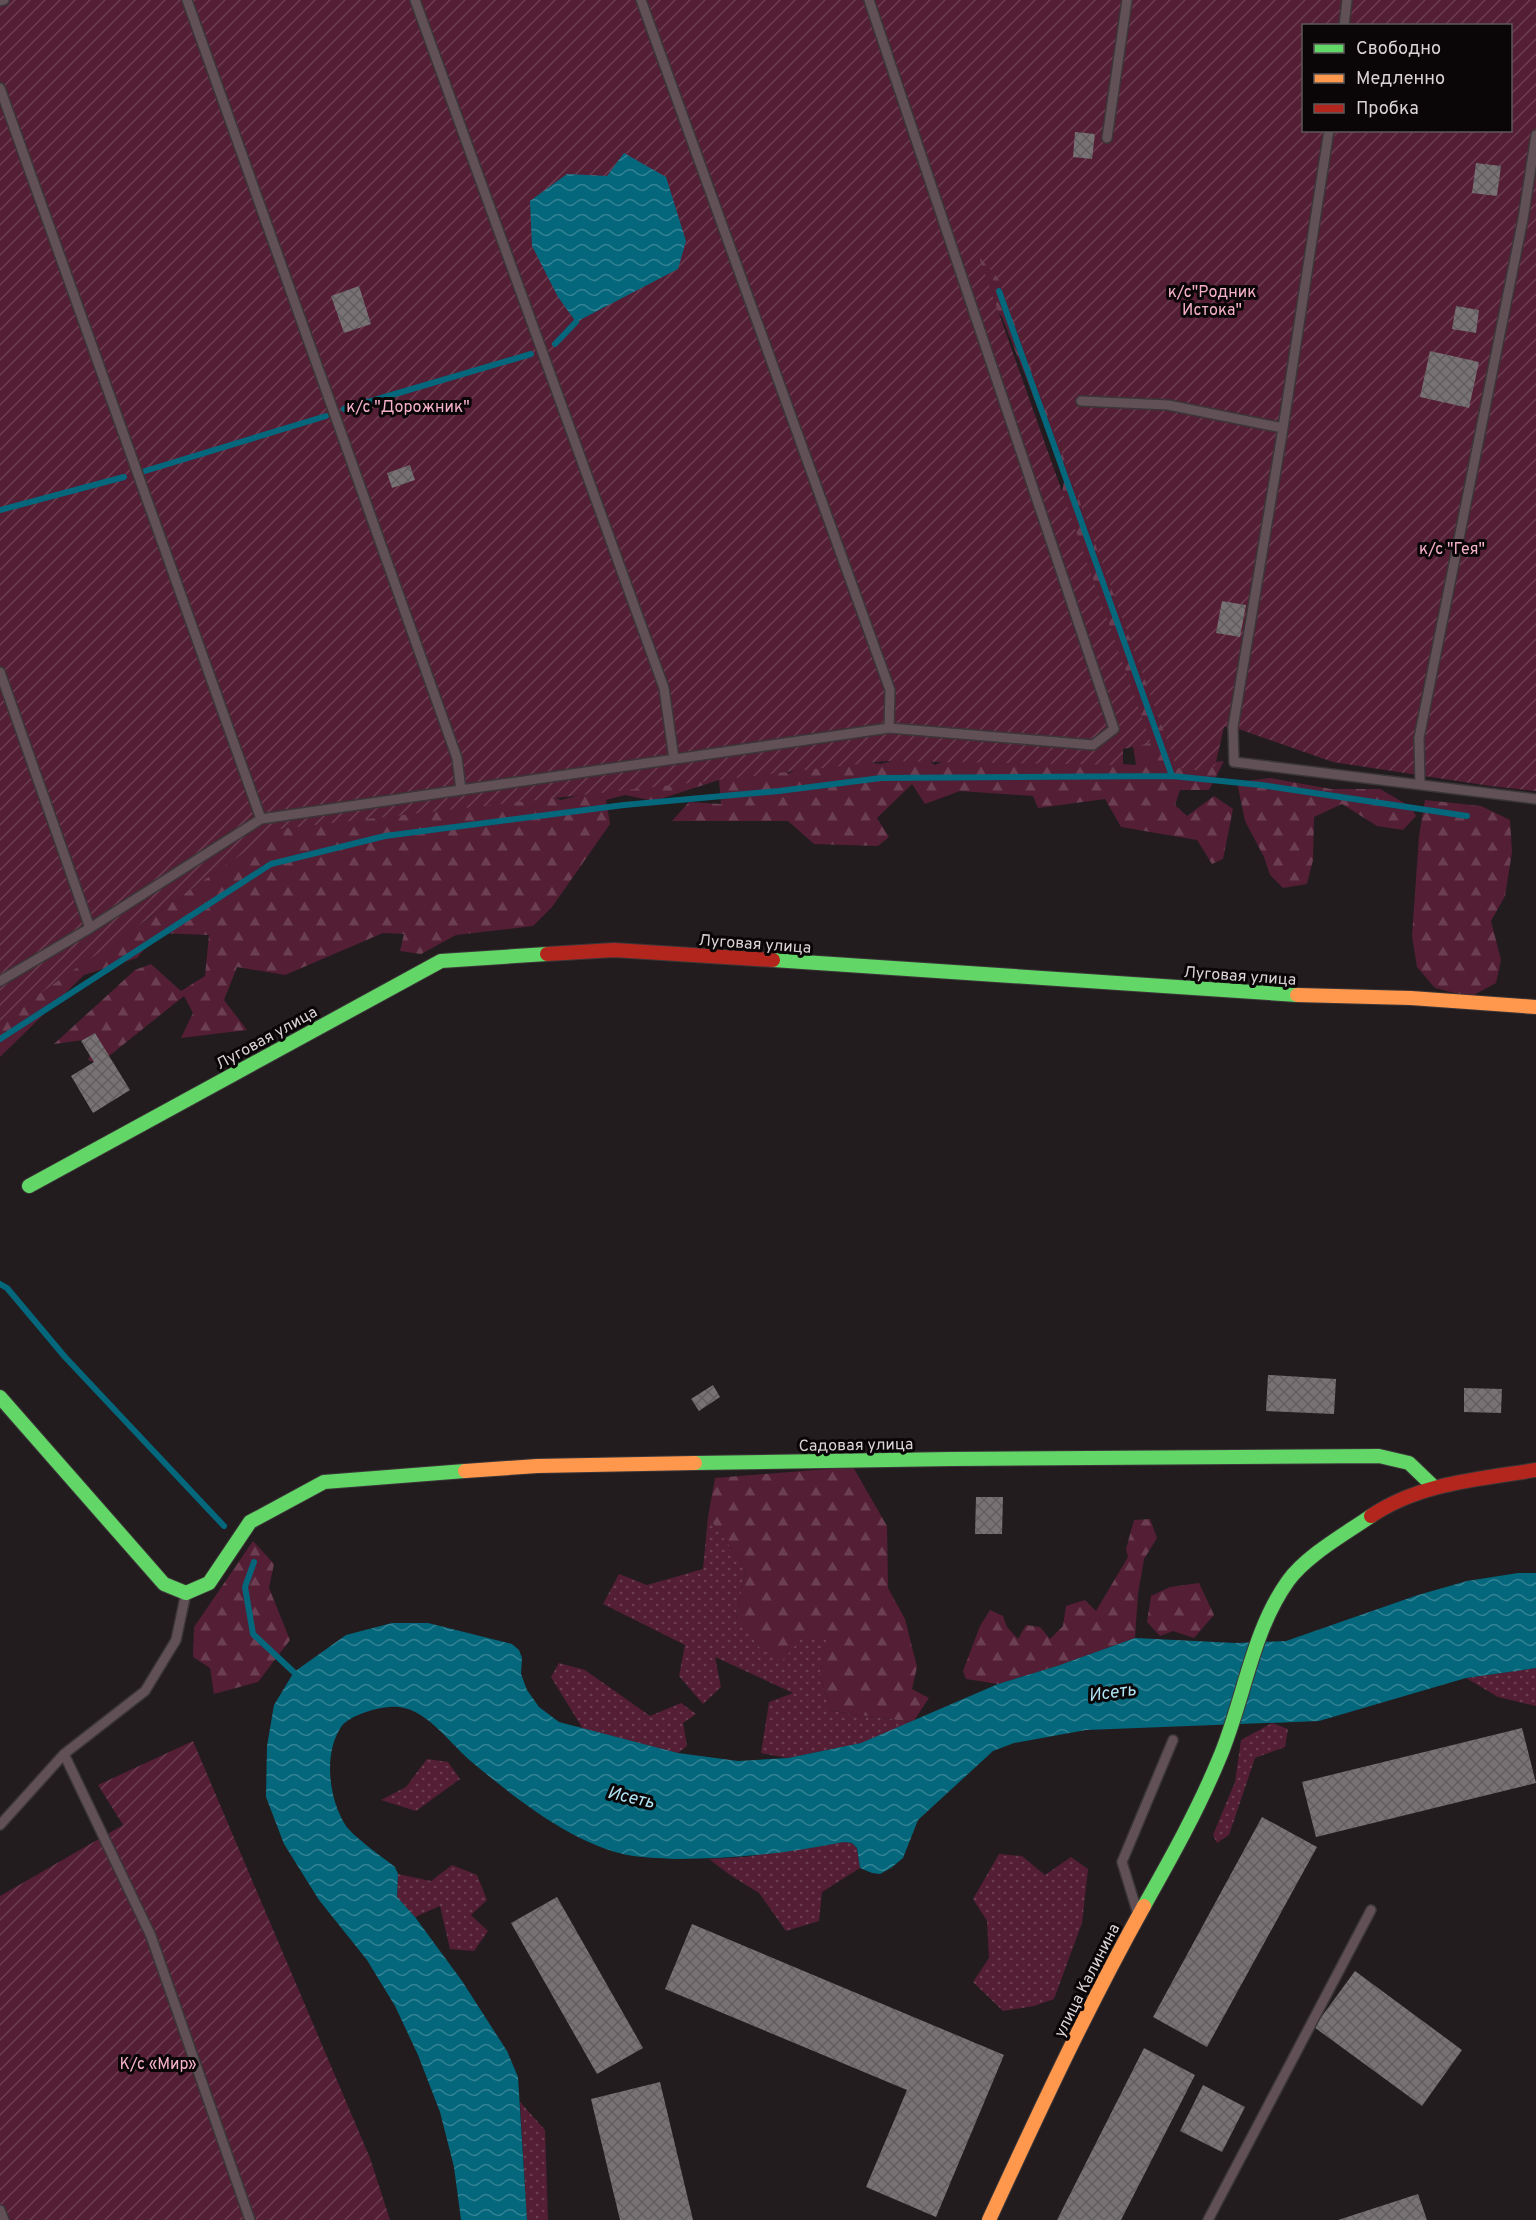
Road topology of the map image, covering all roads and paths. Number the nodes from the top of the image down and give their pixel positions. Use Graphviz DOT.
graph roads {
  1 [pos="187,0"];
  2 [pos="415,0"];
  3 [pos="641,0"];
  4 [pos="868,0"];
  5 [pos="1127,0"];
  6 [pos="1347,0"];
  7 [pos="1344,24"];
  8 [pos="0,88"];
  9 [pos="1329,132"];
  10 [pos="1536,135"];
  11 [pos="1107,138"];
  12 [pos="1081,401"];
  13 [pos="1283,428"];
  14 [pos="0,672"];
  15 [pos="889,728"];
  16 [pos="675,759"];
  17 [pos="1419,784"];
  18 [pos="462,790"];
  19 [pos="1536,799"];
  20 [pos="261,819"];
  21 [pos="90,928"];
  22 [pos="0,981"];
  23 [pos="1536,1007"];
  24 [pos="29,1186"];
  25 [pos="0,1397"];
  26 [pos="1536,1470"];
  27 [pos="1434,1487"];
  28 [pos="186,1593"];
  29 [pos="1173,1740"];
  30 [pos="64,1754"];
  31 [pos="0,1825"];
  32 [pos="1371,1910"];
  33 [pos="1138,1914"];
  34 [pos="0,2210"];
  35 [pos="3,2220"];
  36 [pos="250,2220"];
  37 [pos="988,2220"];
  38 [pos="1208,2220"];
  1 -- 18 [label="lane"];
  2 -- 16 [label="lane"];
  3 -- 15 [label="lane"];
  4 -- 15 [label="lane"];
  5 -- 11 [label="lane"];
  6 -- 7 [label="lane"];
  8 -- 20 [label="lane"];
  9 -- 13 [label="lane"];
  10 -- 17 [label="lane"];
  12 -- 13 [label="lane"];
  13 -- 17 [label="lane"];
  14 -- 21 [label="lane"];
  15 -- 16 [label="lane"];
  16 -- 18 [label="lane"];
  17 -- 19 [label="lane"];
  18 -- 20 [label="lane"];
  20 -- 21 [label="lane"];
  21 -- 22 [label="lane"];
  23 -- 24 [label="street, Луговая улица"];
  25 -- 28 [label="street"];
  26 -- 27 [label="street"];
  27 -- 28 [label="street, Садовая улица"];
  27 -- 33 [label="street, улица Калинина"];
  28 -- 30 [label="lane"];
  29 -- 33 [label="lane"];
  30 -- 31 [label="lane"];
  30 -- 36 [label="lane"];
  32 -- 38 [label="lane"];
  33 -- 37 [label="street, улица Калинина"];
  34 -- 35 [label="lane"];
}
